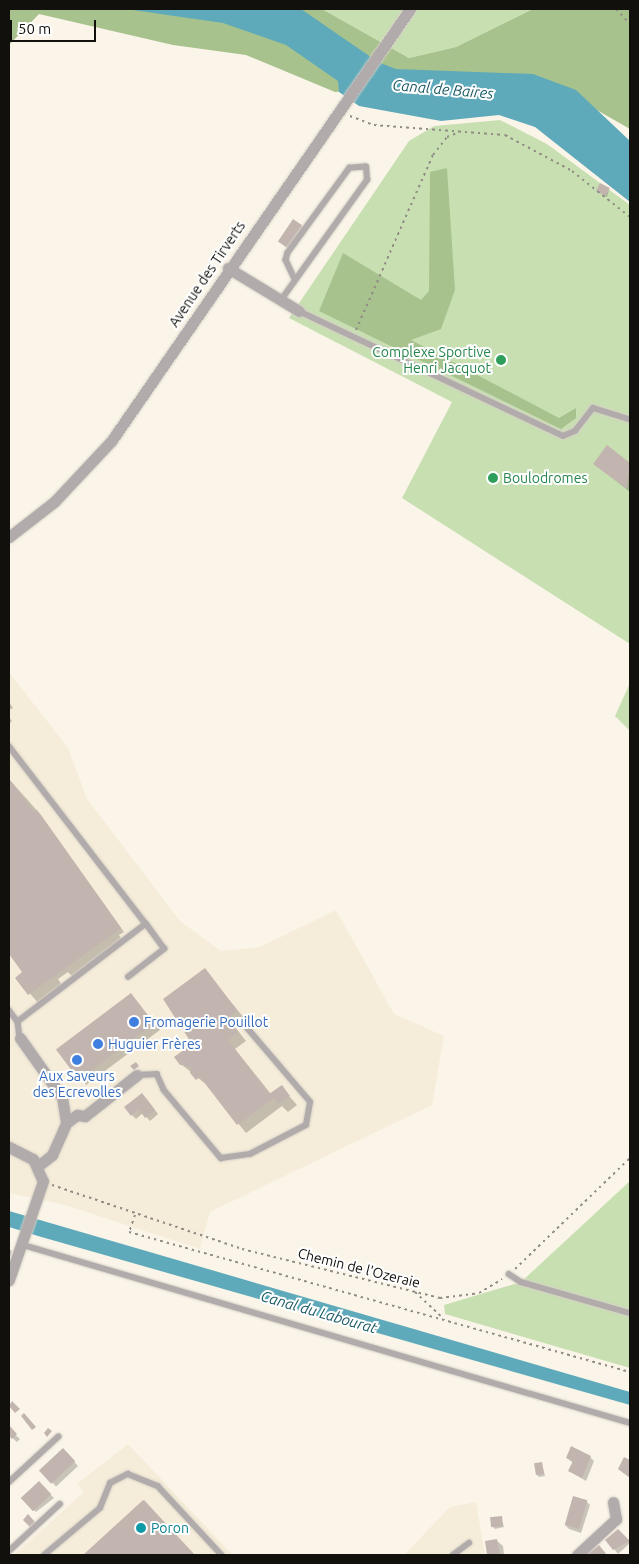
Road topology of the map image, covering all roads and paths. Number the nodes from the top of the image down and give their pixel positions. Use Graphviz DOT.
graph roads {
  1 [pos="410,9"];
  2 [pos="616,9"];
  3 [pos="630,24"];
  4 [pos="338,112"];
  5 [pos="457,133"];
  6 [pos="630,217"];
  7 [pos="228,268"];
  8 [pos="295,280"];
  9 [pos="281,300"];
  10 [pos="299,311"];
  11 [pos="353,337"];
  12 [pos="630,419"];
  13 [pos="9,537"];
  14 [pos="9,746"];
  15 [pos="146,924"];
  16 [pos="128,977"];
  17 [pos="9,1010"];
  18 [pos="18,1022"];
  19 [pos="245,1026"];
  20 [pos="20,1038"];
  21 [pos="137,1075"];
  22 [pos="66,1123"];
  23 [pos="9,1147"];
  24 [pos="630,1158"];
  25 [pos="38,1166"];
  26 [pos="43,1181"];
  27 [pos="135,1215"];
  28 [pos="25,1240"];
  29 [pos="510,1274"];
  30 [pos="9,1280"];
  31 [pos="413,1291"];
  32 [pos="630,1313"];
  33 [pos="441,1317"];
  34 [pos="630,1372"];
  35 [pos="630,1423"];
  36 [pos="58,1437"];
  37 [pos="9,1482"];
  38 [pos="613,1502"];
  39 [pos="60,1504"];
  40 [pos="469,1543"];
  41 [pos="9,1551"];
  42 [pos="44,1555"];
  43 [pos="222,1555"];
  44 [pos="453,1555"];
  45 [pos="577,1555"];
  1 -- 4 [label="street, Avenue des Tirverts"];
  2 -- 3 [label="path"];
  4 -- 5 [label="path"];
  4 -- 7 [label="street, Avenue des Tirverts"];
  5 -- 6 [label="path"];
  5 -- 11 [label="path"];
  7 -- 9 [label="street"];
  7 -- 13 [label="street, Avenue des Tirverts"];
  8 -- 8 [label="lane"];
  8 -- 9 [label="lane"];
  9 -- 10 [label="street"];
  10 -- 11 [label="lane"];
  11 -- 12 [label="lane"];
  14 -- 15 [label="lane"];
  15 -- 16 [label="lane"];
  15 -- 18 [label="lane"];
  17 -- 18 [label="lane"];
  18 -- 20 [label="lane"];
  19 -- 21 [label="lane"];
  20 -- 22 [label="street"];
  21 -- 22 [label="street"];
  22 -- 25 [label="street"];
  23 -- 25 [label="street"];
  24 -- 29 [label="path, Chemin de l'Ozeraie"];
  25 -- 26 [label="street"];
  26 -- 27 [label="path, Chemin de l'Ozeraie"];
  26 -- 28 [label="street"];
  27 -- 31 [label="path, Chemin de l'Ozeraie"];
  27 -- 33 [label="path"];
  28 -- 30 [label="street"];
  28 -- 35 [label="lane"];
  29 -- 31 [label="path, Chemin de l'Ozeraie"];
  29 -- 32 [label="lane"];
  31 -- 33 [label="path"];
  33 -- 34 [label="path"];
  36 -- 37 [label="lane"];
  38 -- 45 [label="street"];
  39 -- 41 [label="lane"];
  40 -- 44 [label="lane"];
  42 -- 43 [label="lane"];
}
